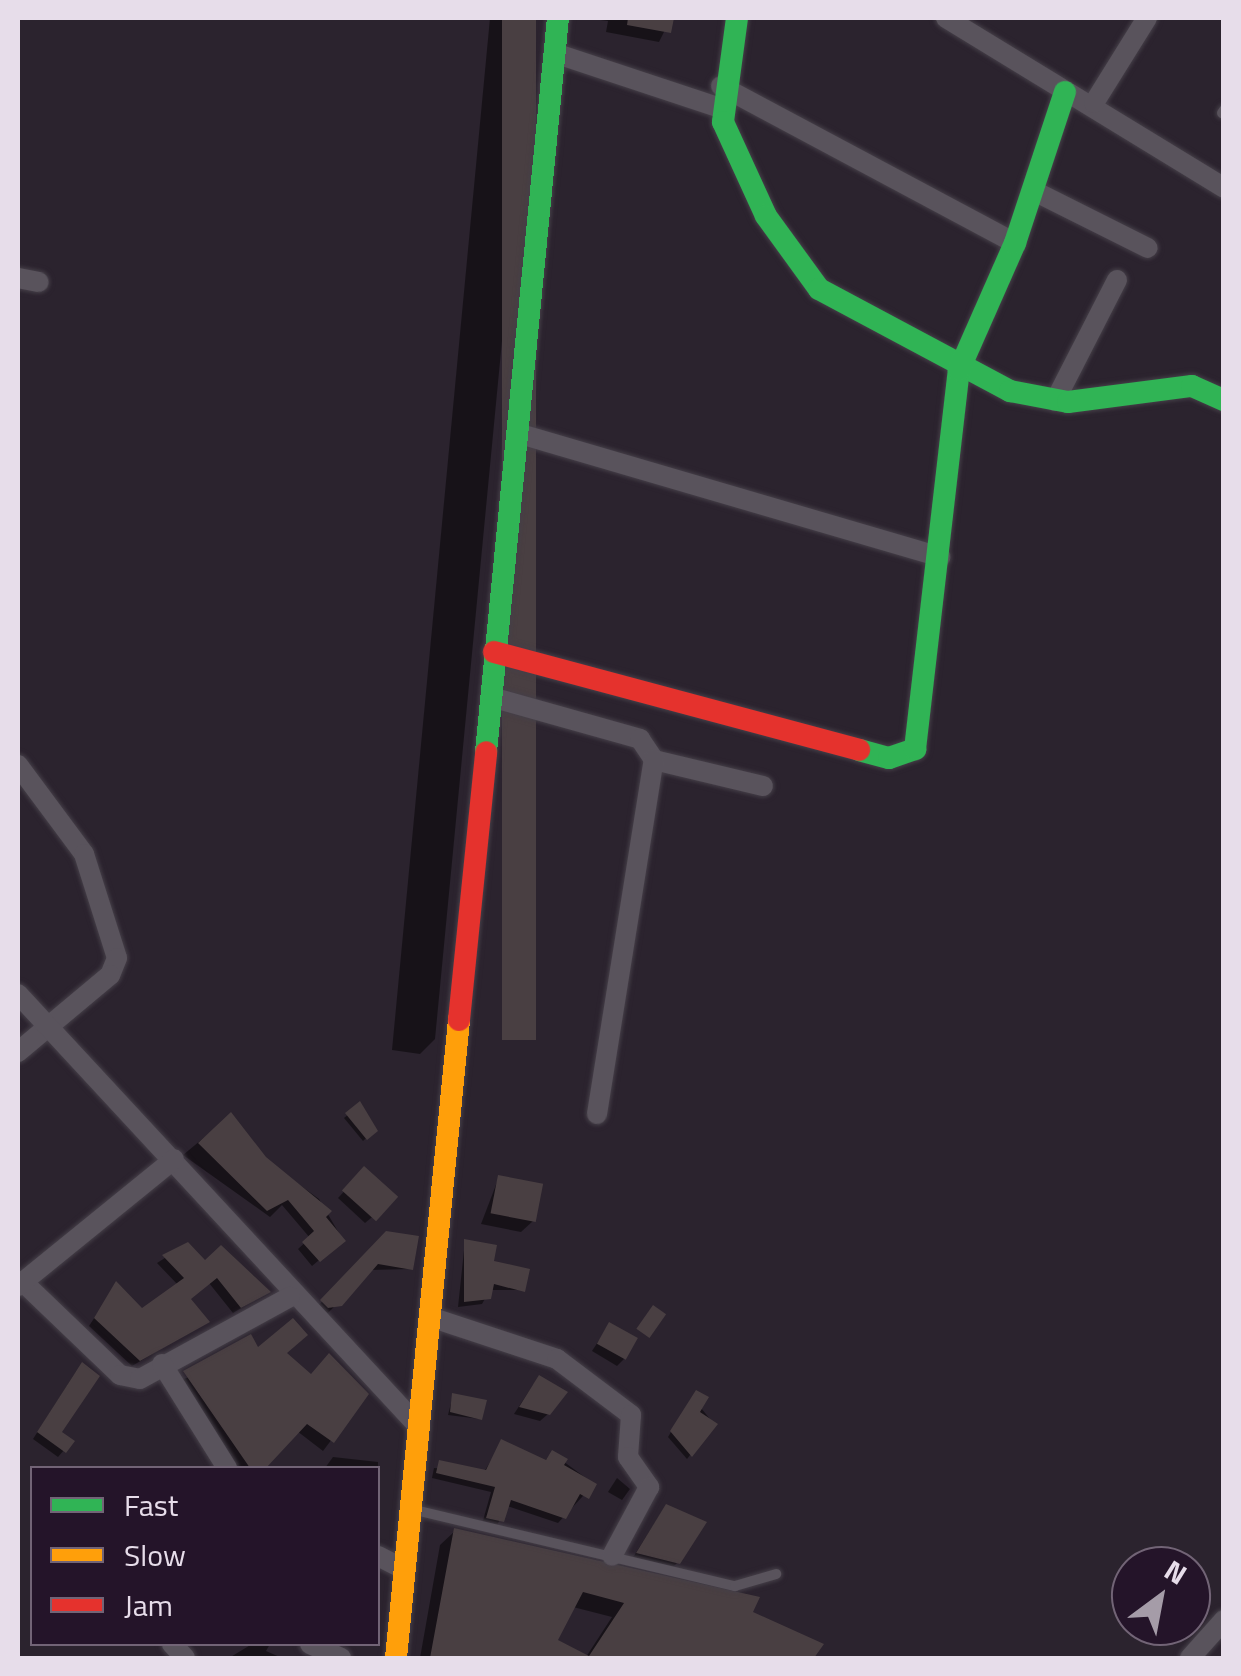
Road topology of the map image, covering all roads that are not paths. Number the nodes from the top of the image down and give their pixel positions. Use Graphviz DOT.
graph roads {
  1 [pos="558,18"];
  2 [pos="737,18"];
  3 [pos="946,18"];
  4 [pos="1147,18"];
  5 [pos="554,53"];
  6 [pos="1066,92"];
  7 [pos="722,98"];
  8 [pos="1094,103"];
  9 [pos="1224,188"];
  10 [pos="1034,191"];
  11 [pos="1016,243"];
  12 [pos="1148,248"];
  13 [pos="18,278"];
  14 [pos="1117,280"];
  15 [pos="39,282"];
  16 [pos="959,370"];
  17 [pos="1055,400"];
  18 [pos="1224,400"];
  19 [pos="520,434"];
  20 [pos="940,557"];
  21 [pos="494,652"];
  22 [pos="491,697"];
  23 [pos="654,760"];
  24 [pos="18,764"];
  25 [pos="763,786"];
  26 [pos="18,994"];
  27 [pos="47,1020"];
  28 [pos="18,1052"];
  29 [pos="597,1114"];
  30 [pos="174,1159"];
  31 [pos="20,1284"];
  32 [pos="290,1297"];
  33 [pos="430,1317"];
  34 [pos="162,1364"];
  35 [pos="418,1426"];
  36 [pos="226,1466"];
  37 [pos="409,1509"];
  38 [pos="612,1556"];
  39 [pos="380,1557"];
  40 [pos="402,1568"];
  41 [pos="776,1574"];
  42 [pos="1224,1620"];
  43 [pos="314,1646"];
  44 [pos="341,1658"];
  45 [pos="396,1658"];
  46 [pos="1190,1658"];
  1 -- 5 [label="street"];
  2 -- 7 [label="street"];
  3 -- 6 [label="street"];
  4 -- 8 [label="street"];
  5 -- 7 [label="street"];
  5 -- 19 [label="street"];
  6 -- 8 [label="street"];
  6 -- 10 [label="street"];
  7 -- 11 [label="street"];
  7 -- 16 [label="street"];
  8 -- 9 [label="street"];
  10 -- 11 [label="street"];
  10 -- 12 [label="street"];
  11 -- 16 [label="street"];
  13 -- 15 [label="street"];
  14 -- 17 [label="street"];
  16 -- 17 [label="street"];
  16 -- 20 [label="street"];
  17 -- 18 [label="street"];
  19 -- 20 [label="street"];
  19 -- 21 [label="street"];
  20 -- 21 [label="street"];
  21 -- 22 [label="street"];
  22 -- 23 [label="street"];
  22 -- 33 [label="street"];
  23 -- 25 [label="street"];
  23 -- 29 [label="street"];
  24 -- 27 [label="street"];
  26 -- 27 [label="street"];
  27 -- 28 [label="street"];
  27 -- 30 [label="street"];
  30 -- 31 [label="street"];
  30 -- 32 [label="street"];
  31 -- 34 [label="street"];
  32 -- 34 [label="street"];
  32 -- 35 [label="street"];
  33 -- 35 [label="street"];
  33 -- 38 [label="street"];
  34 -- 36 [label="street"];
  35 -- 37 [label="street"];
  37 -- 38 [label="lane"];
  37 -- 40 [label="street"];
  38 -- 41 [label="lane"];
  39 -- 40 [label="street"];
  40 -- 45 [label="street"];
  42 -- 46 [label="street"];
  43 -- 44 [label="street"];
}
